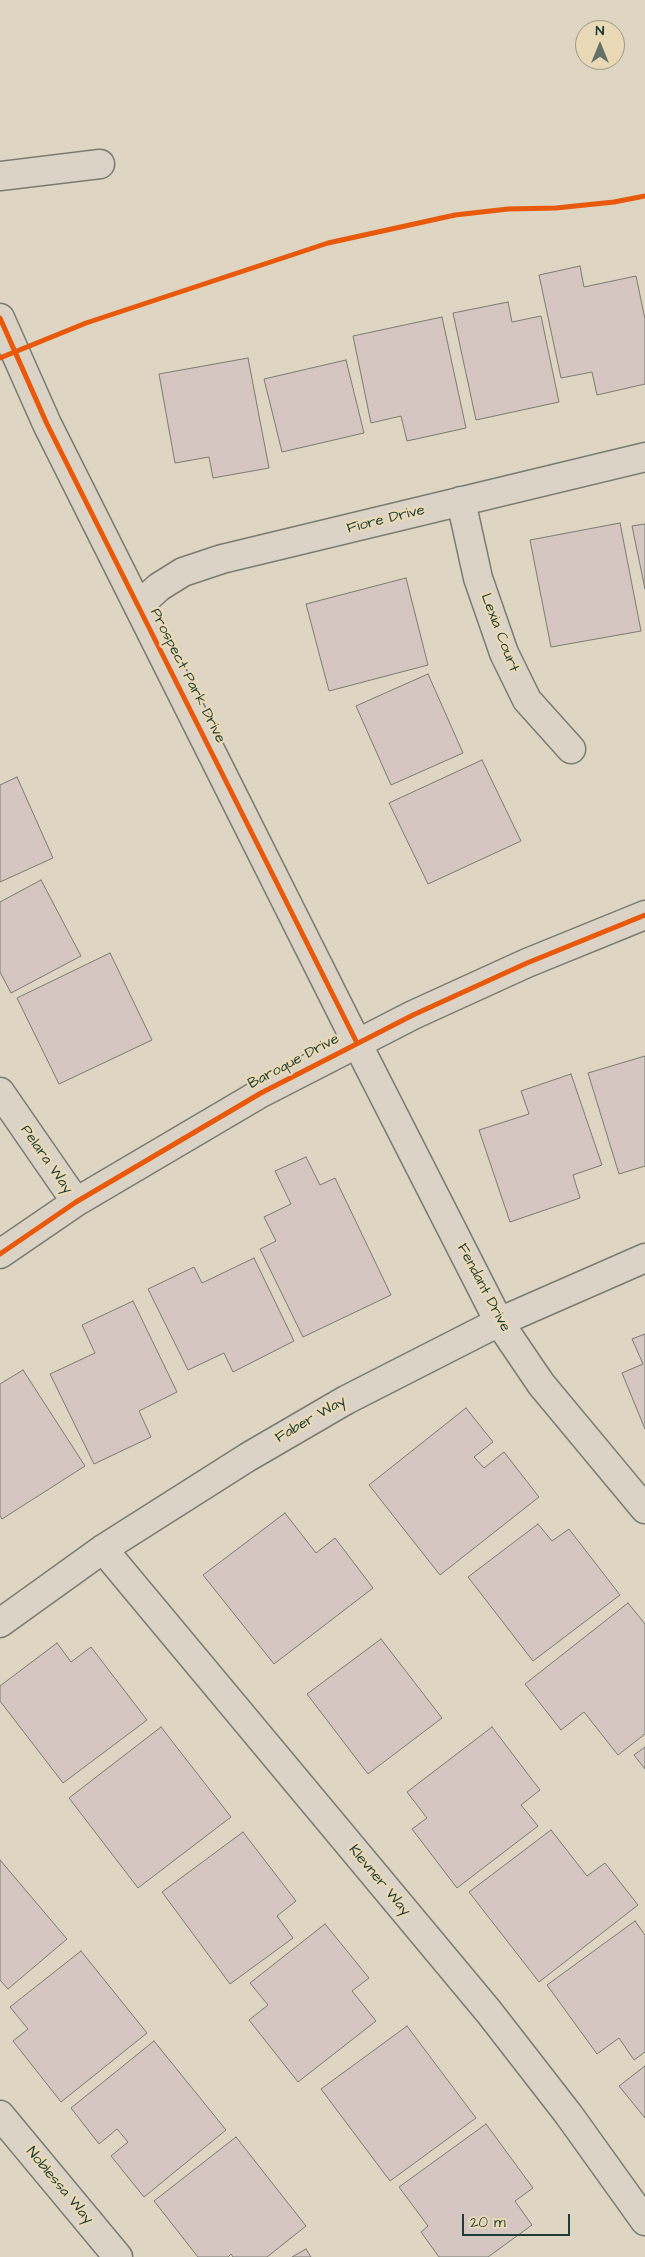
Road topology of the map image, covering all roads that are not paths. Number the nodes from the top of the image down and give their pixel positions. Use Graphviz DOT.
graph roads {
  1 [pos="100,164"];
  2 [pos="0,176"];
  3 [pos="0,318"];
  4 [pos="645,457"];
  5 [pos="461,501"];
  6 [pos="138,606"];
  7 [pos="571,748"];
  8 [pos="645,915"];
  9 [pos="357,1043"];
  10 [pos="0,1092"];
  11 [pos="76,1202"];
  12 [pos="0,1254"];
  13 [pos="645,1258"];
  14 [pos="499,1322"];
  15 [pos="645,1509"];
  16 [pos="103,1549"];
  17 [pos="0,1624"];
  18 [pos="0,2115"];
  19 [pos="645,2221"];
  20 [pos="118,2257"];
  1 -- 2 [label="street"];
  3 -- 6 [label="street, Prospect Park Drive"];
  4 -- 5 [label="street, Fiore Drive"];
  5 -- 6 [label="street, Fiore Drive"];
  5 -- 7 [label="street, Lexia Court"];
  6 -- 9 [label="street, Prospect Park Drive"];
  8 -- 9 [label="street, Baroque Drive"];
  9 -- 11 [label="street, Baroque Drive"];
  9 -- 14 [label="street, Fendant Drive"];
  10 -- 11 [label="street, Pelara Way"];
  11 -- 12 [label="street, Baroque Drive"];
  13 -- 14 [label="street, Faber Way"];
  14 -- 15 [label="street, Fendant Drive"];
  14 -- 16 [label="street, Faber Way"];
  16 -- 17 [label="street, Faber Way"];
  16 -- 19 [label="street, Klevner Way"];
  18 -- 20 [label="street, Noblessa Way"];
}
